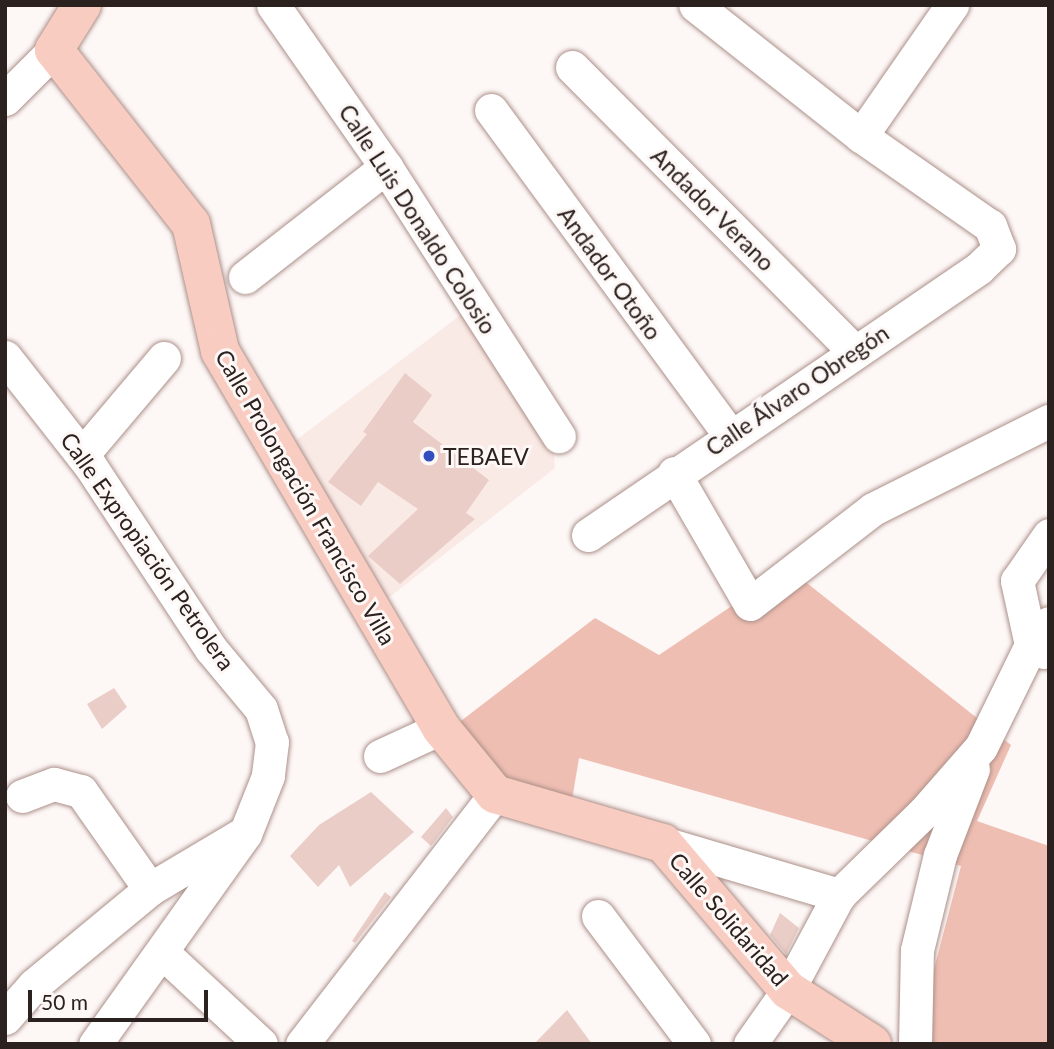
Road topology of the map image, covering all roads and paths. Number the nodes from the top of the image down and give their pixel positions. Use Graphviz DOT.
graph roads {
  1 [pos="82,5"];
  2 [pos="273,5"];
  3 [pos="695,5"];
  4 [pos="952,5"];
  5 [pos="54,50"];
  6 [pos="572,67"];
  7 [pos="5,99"];
  8 [pos="491,110"];
  9 [pos="861,136"];
  10 [pos="386,167"];
  11 [pos="245,277"];
  12 [pos="853,351"];
  13 [pos="5,357"];
  14 [pos="164,358"];
  15 [pos="1049,421"];
  16 [pos="730,435"];
  17 [pos="559,436"];
  18 [pos="82,455"];
  19 [pos="674,472"];
  20 [pos="588,535"];
  21 [pos="1049,535"];
  22 [pos="1043,641"];
  23 [pos="441,728"];
  24 [pos="981,747"];
  25 [pos="380,756"];
  26 [pos="495,794"];
  27 [pos="11,796"];
  28 [pos="245,834"];
  29 [pos="663,843"];
  30 [pos="150,889"];
  31 [pos="839,895"];
  32 [pos="598,916"];
  33 [pos="162,952"];
  34 [pos="788,990"];
  35 [pos="5,1018"];
  36 [pos="95,1044"];
  37 [pos="261,1044"];
  38 [pos="302,1044"];
  39 [pos="694,1044"];
  40 [pos="750,1044"];
  41 [pos="872,1044"];
  42 [pos="915,1044"];
  1 -- 5 [label="main road"];
  2 -- 10 [label="street, Calle Luis Donaldo Colosio"];
  3 -- 9 [label="street"];
  4 -- 9 [label="street"];
  5 -- 7 [label="street"];
  5 -- 23 [label="main road, Calle Prolongación Francisco Villa"];
  6 -- 12 [label="street, Andador Verano"];
  8 -- 16 [label="street, Andador Otoño"];
  9 -- 12 [label="street, Calle Álvaro Obregón"];
  10 -- 11 [label="street"];
  10 -- 17 [label="street, Calle Luis Donaldo Colosio"];
  12 -- 16 [label="street, Calle Álvaro Obregón"];
  13 -- 18 [label="street, Calle Expropiación Petrolera"];
  14 -- 18 [label="street"];
  15 -- 19 [label="street"];
  16 -- 19 [label="street, Calle Álvaro Obregón"];
  18 -- 28 [label="street, Calle Expropiación Petrolera"];
  19 -- 20 [label="street, Calle Álvaro Obregón"];
  21 -- 22 [label="street"];
  22 -- 24 [label="street"];
  23 -- 25 [label="street"];
  23 -- 26 [label="main road, Calle Prolongación Francisco Villa"];
  24 -- 31 [label="street"];
  24 -- 42 [label="street"];
  26 -- 29 [label="main road, Calle Solidaridad"];
  26 -- 38 [label="street"];
  27 -- 30 [label="street"];
  28 -- 30 [label="street"];
  28 -- 33 [label="street, Calle Expropiación Petrolera"];
  29 -- 31 [label="street"];
  29 -- 34 [label="main road, Calle Solidaridad"];
  30 -- 35 [label="street"];
  31 -- 34 [label="street"];
  32 -- 39 [label="street"];
  33 -- 36 [label="street, Calle Expropiación Petrolera"];
  33 -- 37 [label="street"];
  34 -- 40 [label="street"];
  34 -- 41 [label="main road, Calle Solidaridad"];
}
